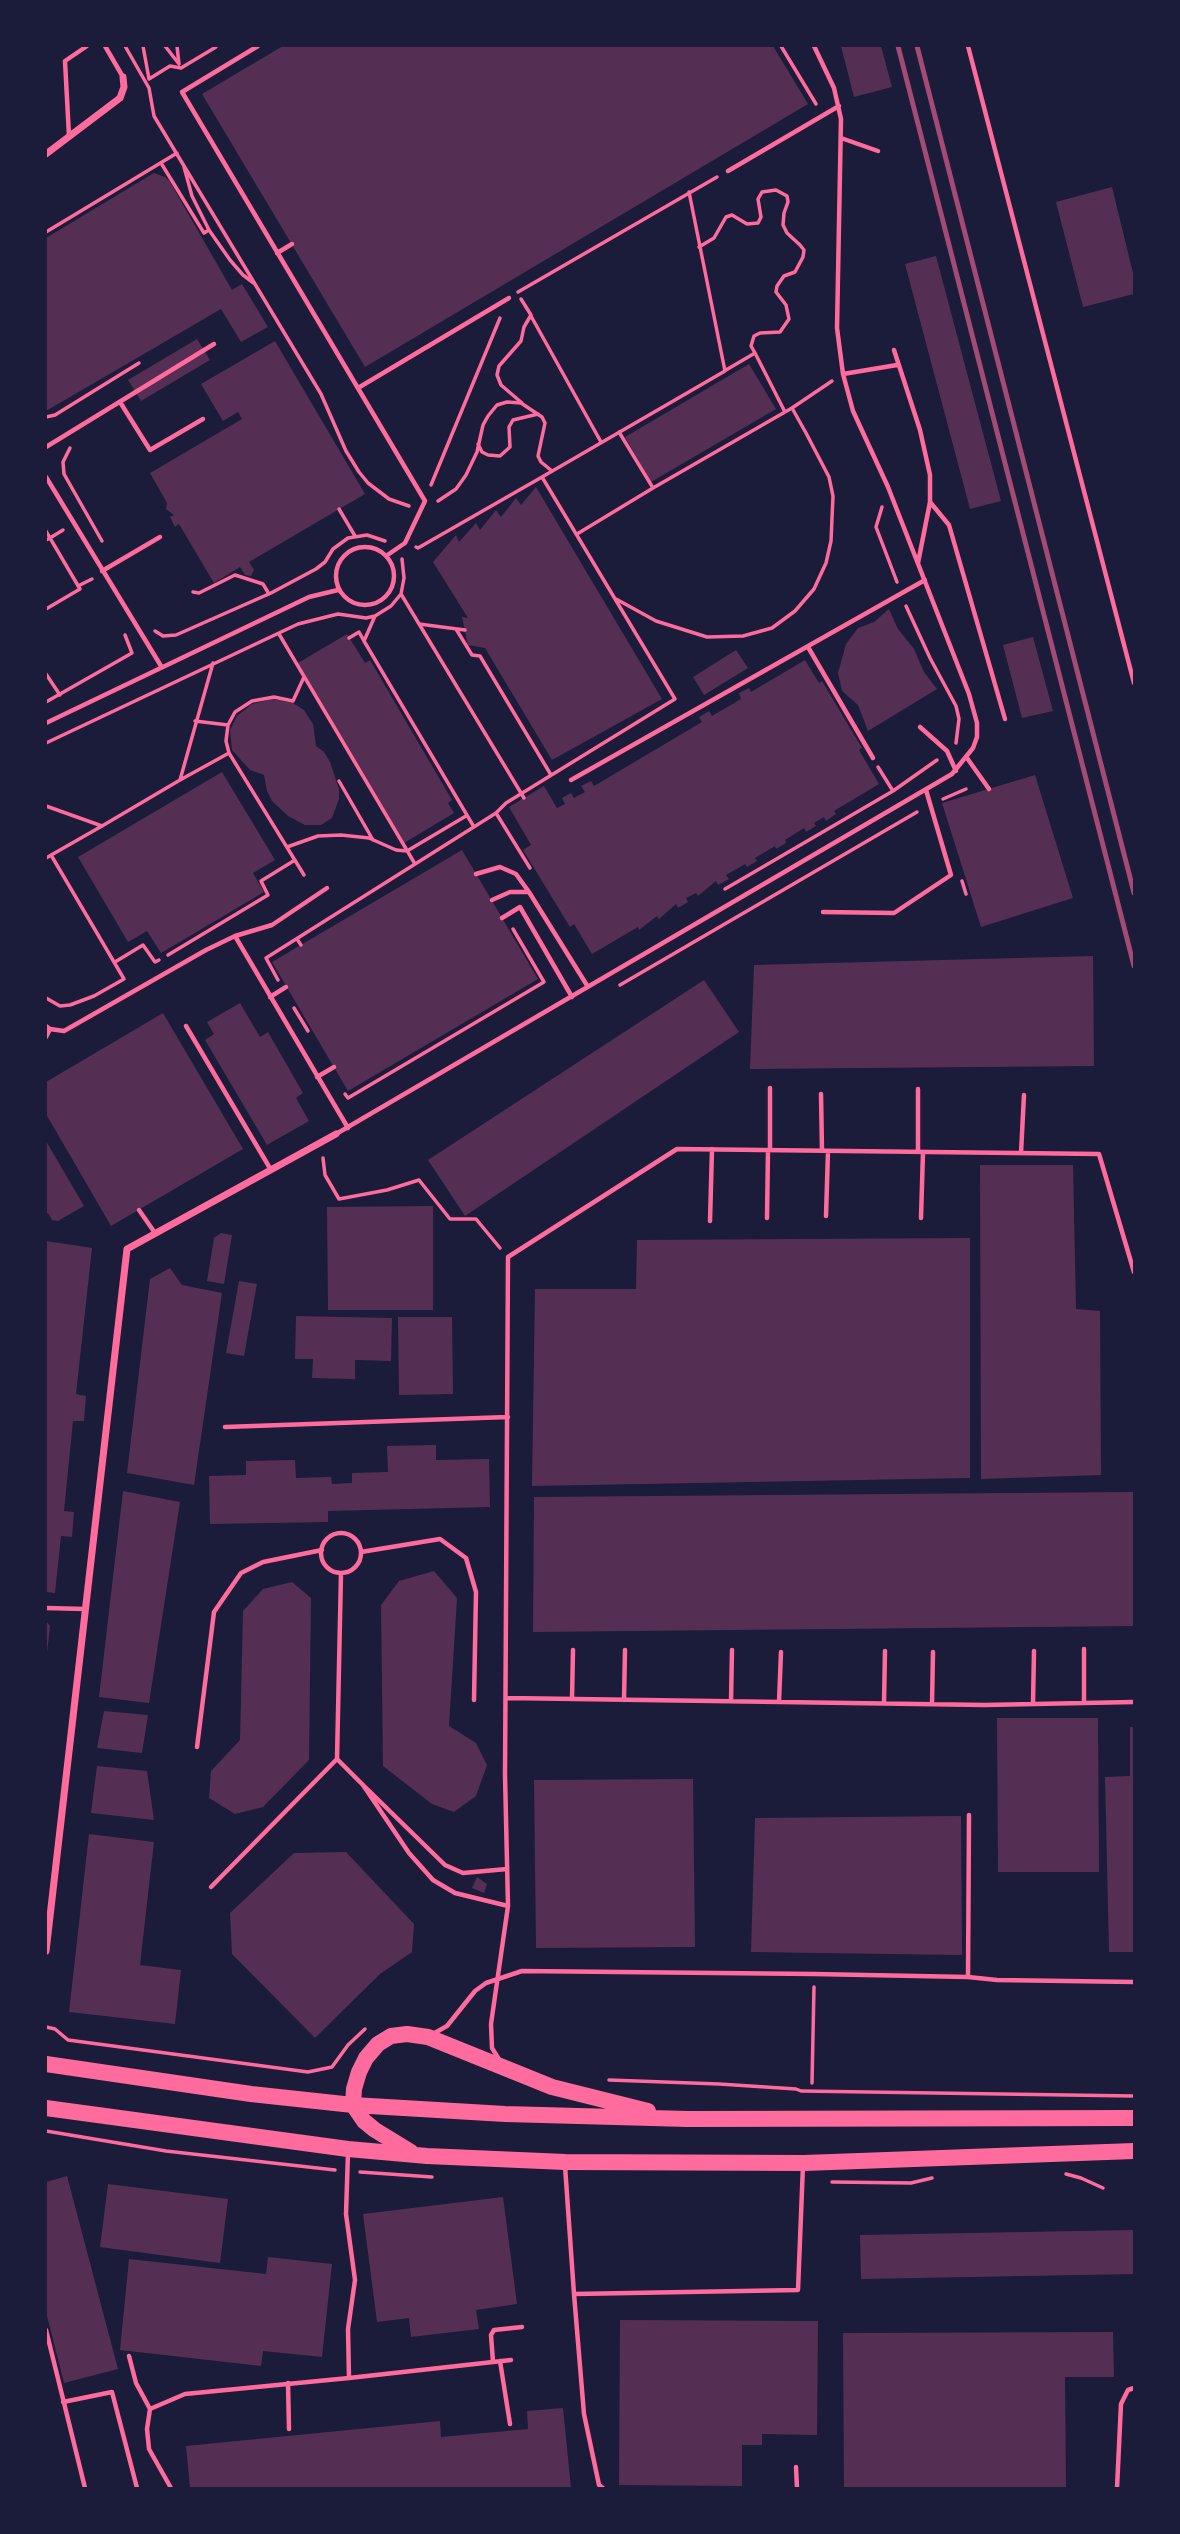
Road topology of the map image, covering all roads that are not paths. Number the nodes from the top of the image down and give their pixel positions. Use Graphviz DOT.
graph roads {
  1 [pos="87,46"];
  2 [pos="105,46"];
  3 [pos="258,46"];
  4 [pos="814,46"];
  5 [pos="968,46"];
  6 [pos="123,77"];
  7 [pos="839,106"];
  8 [pos="69,137"];
  9 [pos="841,138"];
  10 [pos="878,151"];
  11 [pos="46,154"];
  12 [pos="728,171"];
  13 [pos="292,244"];
  14 [pos="277,253"];
  15 [pos="509,298"];
  16 [pos="214,344"];
  17 [pos="894,351"];
  18 [pos="897,365"];
  19 [pos="843,374"];
  20 [pos="358,388"];
  21 [pos="120,402"];
  22 [pos="203,419"];
  23 [pos="46,447"];
  24 [pos="46,477"];
  25 [pos="930,502"];
  26 [pos="160,537"];
  27 [pos="386,556"];
  28 [pos="918,563"];
  29 [pos="102,571"];
  30 [pos="925,580"];
  31 [pos="338,590"];
  32 [pos="808,647"];
  33 [pos="161,666"];
  34 [pos="1135,683"];
  35 [pos="1005,719"];
  36 [pos="46,723"];
  37 [pos="920,727"];
  38 [pos="873,758"];
  39 [pos="967,758"];
  40 [pos="956,771"];
  41 [pos="571,780"];
  42 [pos="989,789"];
  43 [pos="926,790"];
  44 [pos="476,874"];
  45 [pos="327,888"];
  46 [pos="529,892"];
  47 [pos="492,900"];
  48 [pos="823,912"];
  49 [pos="502,918"];
  50 [pos="235,936"];
  51 [pos="286,987"];
  52 [pos="588,988"];
  53 [pos="270,997"];
  54 [pos="572,997"];
  55 [pos="186,1026"];
  56 [pos="48,1028"];
  57 [pos="46,1037"];
  58 [pos="334,1067"];
  59 [pos="317,1077"];
  60 [pos="771,1088"];
  61 [pos="918,1089"];
  62 [pos="821,1094"];
  63 [pos="1024,1095"];
  64 [pos="348,1128"];
  65 [pos="336,1134"];
  66 [pos="712,1149"];
  67 [pos="769,1150"];
  68 [pos="825,1151"];
  69 [pos="921,1152"];
  70 [pos="1020,1153"];
  71 [pos="271,1170"];
  72 [pos="139,1210"];
  73 [pos="826,1216"];
  74 [pos="767,1218"];
  75 [pos="921,1218"];
  76 [pos="710,1221"];
  77 [pos="155,1233"];
  78 [pos="1135,1272"];
  79 [pos="508,1417"];
  80 [pos="225,1427"];
  81 [pos="322,1550"];
  82 [pos="361,1552"];
  83 [pos="341,1573"];
  84 [pos="46,1608"];
  85 [pos="85,1609"];
  86 [pos="1084,1649"];
  87 [pos="573,1650"];
  88 [pos="625,1650"];
  89 [pos="732,1650"];
  90 [pos="885,1651"];
  91 [pos="1034,1651"];
  92 [pos="781,1652"];
  93 [pos="933,1652"];
  94 [pos="507,1698"];
  95 [pos="572,1699"];
  96 [pos="474,1700"];
  97 [pos="624,1700"];
  98 [pos="731,1701"];
  99 [pos="779,1702"];
  100 [pos="1135,1702"];
  101 [pos="884,1703"];
  102 [pos="1084,1703"];
  103 [pos="932,1704"];
  104 [pos="1033,1704"];
  105 [pos="197,1747"];
  106 [pos="337,1759"];
  107 [pos="363,1785"];
  108 [pos="969,1815"];
  109 [pos="507,1870"];
  110 [pos="211,1886"];
  111 [pos="508,1906"];
  112 [pos="46,1951"];
  113 [pos="968,1977"];
  114 [pos="498,1979"];
  115 [pos="1135,1982"];
  116 [pos="428,2037"];
  117 [pos="46,2064"];
  118 [pos="505,2069"];
  119 [pos="353,2105"];
  120 [pos="46,2109"];
  121 [pos="1135,2118"];
  122 [pos="688,2119"];
  123 [pos="348,2149"];
  124 [pos="1135,2151"];
  125 [pos="427,2156"];
  126 [pos="565,2162"];
  127 [pos="804,2163"];
  128 [pos="574,2294"];
  129 [pos="522,2327"];
  130 [pos="46,2330"];
  131 [pos="129,2356"];
  132 [pos="511,2360"];
  133 [pos="500,2361"];
  134 [pos="493,2362"];
  135 [pos="349,2378"];
  136 [pos="288,2384"];
  137 [pos="1135,2388"];
  138 [pos="63,2402"];
  139 [pos="150,2409"];
  140 [pos="510,2424"];
  141 [pos="289,2429"];
  142 [pos="796,2467"];
  143 [pos="85,2488"];
  144 [pos="136,2488"];
  145 [pos="171,2488"];
  146 [pos="603,2488"];
  147 [pos="797,2488"];
  148 [pos="1117,2488"];
  1 -- 8 [label="lane"];
  2 -- 6 [label="lane"];
  3 -- 14 [label="lane"];
  4 -- 7 [label="lane"];
  5 -- 34 [label="lane"];
  6 -- 8 [label="street"];
  7 -- 9 [label="lane"];
  7 -- 12 [label="lane"];
  8 -- 11 [label="street"];
  9 -- 10 [label="lane"];
  9 -- 19 [label="lane"];
  13 -- 14 [label="lane"];
  14 -- 20 [label="lane"];
  15 -- 20 [label="lane"];
  16 -- 21 [label="lane"];
  17 -- 18 [label="lane"];
  18 -- 19 [label="lane"];
  18 -- 25 [label="lane"];
  19 -- 28 [label="lane"];
  20 -- 27 [label="lane"];
  21 -- 22 [label="lane"];
  21 -- 23 [label="lane"];
  24 -- 29 [label="lane"];
  25 -- 28 [label="lane"];
  25 -- 35 [label="lane"];
  26 -- 29 [label="lane"];
  27 -- 31 [label="lane"];
  27 -- 31 [label="lane"];
  28 -- 30 [label="lane"];
  29 -- 33 [label="lane"];
  30 -- 32 [label="lane"];
  30 -- 39 [label="lane"];
  31 -- 33 [label="lane"];
  32 -- 38 [label="lane"];
  32 -- 41 [label="lane"];
  33 -- 36 [label="lane"];
  37 -- 40 [label="lane"];
  39 -- 40 [label="lane"];
  39 -- 42 [label="lane"];
  40 -- 43 [label="lane"];
  43 -- 48 [label="lane"];
  43 -- 52 [label="lane"];
  44 -- 46 [label="lane"];
  45 -- 50 [label="lane"];
  46 -- 47 [label="lane"];
  46 -- 52 [label="lane"];
  49 -- 54 [label="lane"];
  50 -- 53 [label="lane"];
  50 -- 56 [label="lane"];
  51 -- 53 [label="lane"];
  52 -- 54 [label="lane"];
  53 -- 59 [label="lane"];
  54 -- 64 [label="lane"];
  55 -- 71 [label="lane"];
  56 -- 57 [label="lane"];
  58 -- 59 [label="lane"];
  59 -- 64 [label="lane"];
  60 -- 67 [label="lane"];
  61 -- 69 [label="lane"];
  62 -- 68 [label="lane"];
  63 -- 70 [label="lane"];
  64 -- 65 [label="lane"];
  65 -- 71 [label="street"];
  66 -- 67 [label="lane"];
  66 -- 76 [label="lane"];
  66 -- 79 [label="lane"];
  67 -- 68 [label="lane"];
  67 -- 74 [label="lane"];
  68 -- 69 [label="lane"];
  68 -- 73 [label="lane"];
  69 -- 70 [label="lane"];
  69 -- 75 [label="lane"];
  70 -- 78 [label="lane"];
  71 -- 77 [label="street"];
  72 -- 77 [label="lane"];
  77 -- 85 [label="street"];
  79 -- 80 [label="lane"];
  79 -- 94 [label="lane"];
  81 -- 82 [label="lane"];
  81 -- 83 [label="lane"];
  81 -- 105 [label="lane"];
  82 -- 83 [label="lane"];
  82 -- 96 [label="lane"];
  83 -- 106 [label="lane"];
  84 -- 85 [label="lane"];
  85 -- 112 [label="street"];
  86 -- 102 [label="lane"];
  87 -- 95 [label="lane"];
  88 -- 97 [label="lane"];
  89 -- 98 [label="lane"];
  90 -- 101 [label="lane"];
  91 -- 104 [label="lane"];
  92 -- 99 [label="lane"];
  93 -- 103 [label="lane"];
  94 -- 95 [label="lane"];
  94 -- 109 [label="lane"];
  95 -- 97 [label="lane"];
  97 -- 98 [label="lane"];
  98 -- 99 [label="lane"];
  99 -- 101 [label="lane"];
  100 -- 102 [label="lane"];
  101 -- 103 [label="lane"];
  102 -- 104 [label="lane"];
  103 -- 104 [label="lane"];
  106 -- 107 [label="lane"];
  106 -- 110 [label="lane"];
  107 -- 109 [label="lane"];
  107 -- 111 [label="lane"];
  108 -- 113 [label="lane"];
  109 -- 111 [label="lane"];
  111 -- 114 [label="lane"];
  113 -- 114 [label="lane"];
  113 -- 115 [label="lane"];
  114 -- 116 [label="lane"];
  114 -- 118 [label="lane"];
  116 -- 118 [label="highway"];
  116 -- 119 [label="highway"];
  117 -- 119 [label="highway"];
  118 -- 122 [label="highway"];
  119 -- 122 [label="highway"];
  119 -- 125 [label="highway"];
  120 -- 123 [label="highway"];
  121 -- 122 [label="highway"];
  123 -- 125 [label="highway"];
  123 -- 135 [label="lane"];
  124 -- 127 [label="highway"];
  125 -- 126 [label="highway"];
  126 -- 127 [label="highway"];
  126 -- 128 [label="lane"];
  127 -- 128 [label="lane"];
  128 -- 146 [label="lane"];
  129 -- 134 [label="lane"];
  130 -- 138 [label="lane"];
  131 -- 139 [label="lane"];
  132 -- 133 [label="lane"];
  133 -- 134 [label="lane"];
  133 -- 140 [label="lane"];
  134 -- 135 [label="lane"];
  135 -- 136 [label="lane"];
  136 -- 139 [label="lane"];
  136 -- 141 [label="lane"];
  137 -- 148 [label="lane"];
  138 -- 143 [label="lane"];
  138 -- 144 [label="lane"];
  139 -- 145 [label="lane"];
  142 -- 147 [label="lane"];
}
